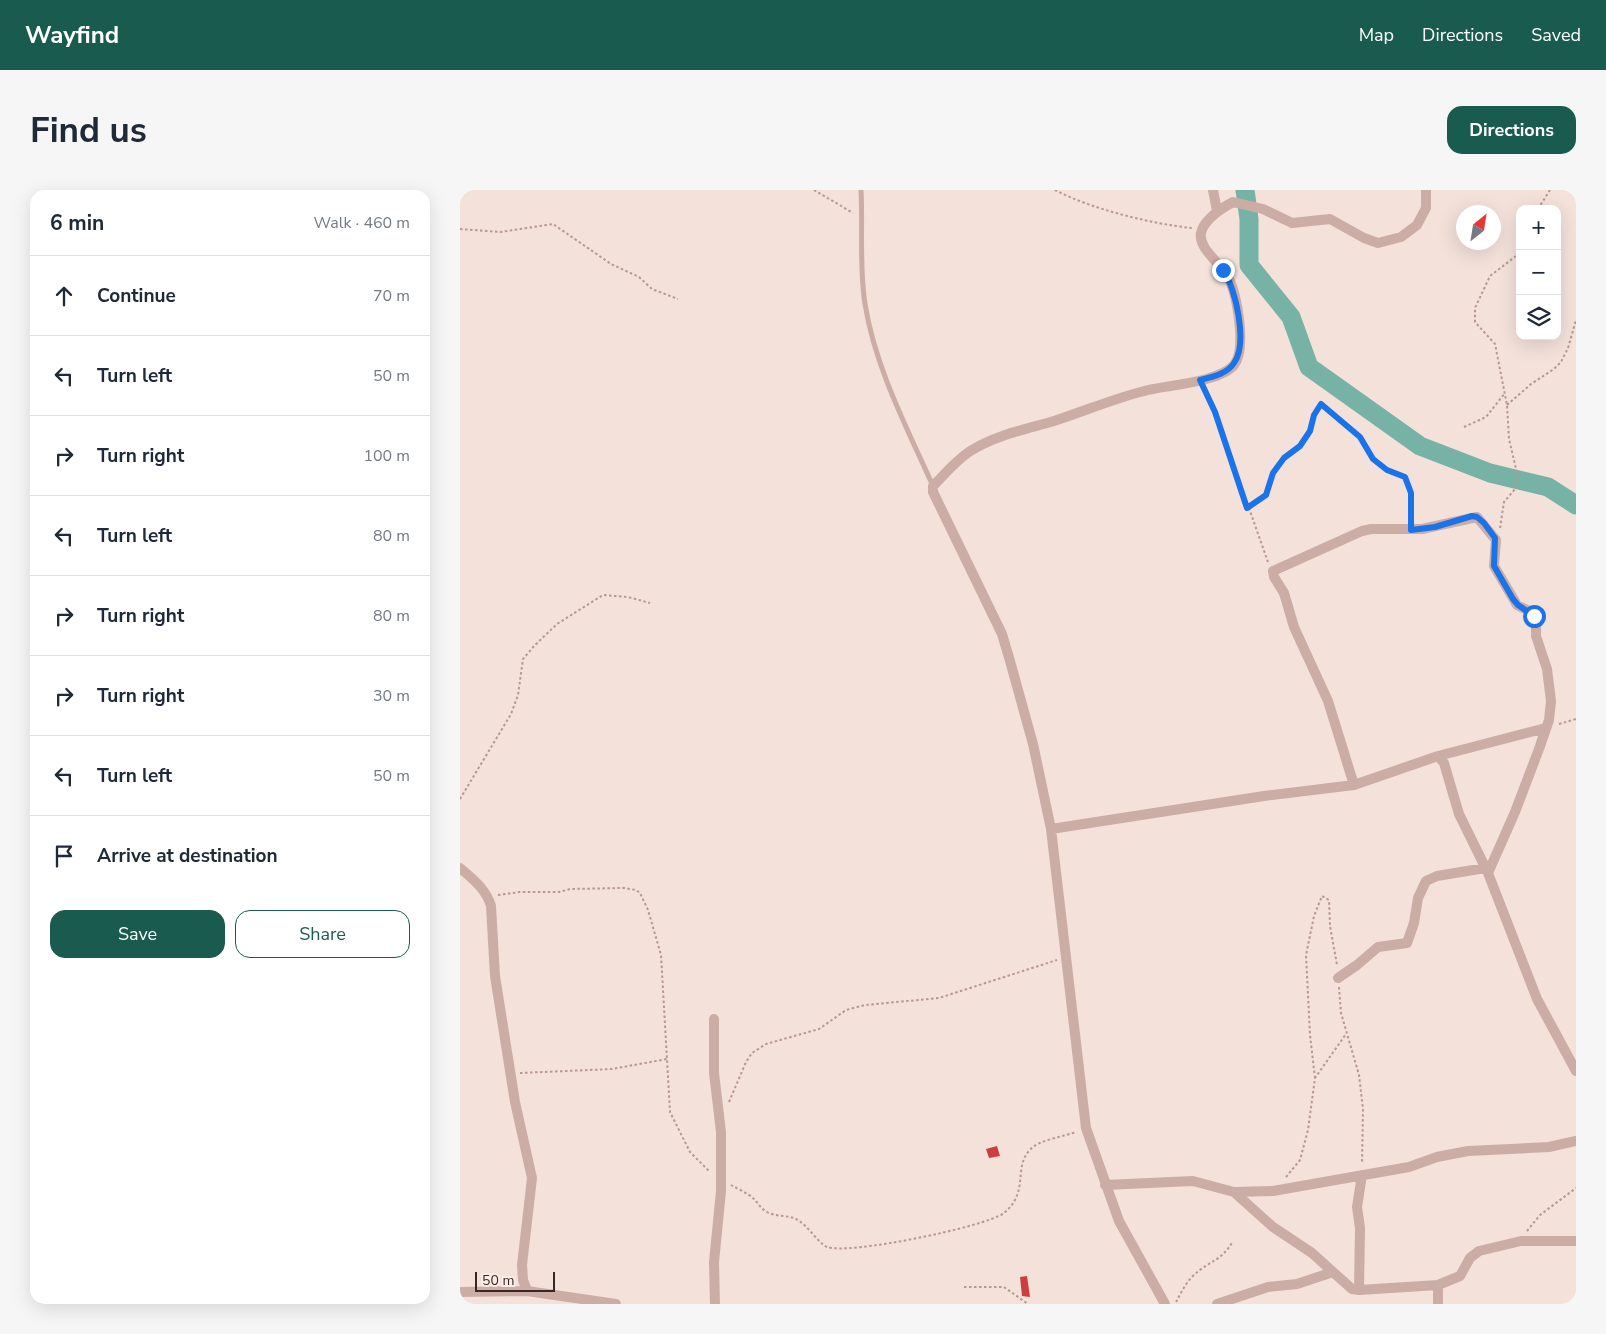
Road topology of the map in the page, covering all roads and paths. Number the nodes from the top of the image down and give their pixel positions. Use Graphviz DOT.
graph roads {
  1 [pos="814,190"];
  2 [pos="861,190"];
  3 [pos="1055,190"];
  4 [pos="1213,190"];
  5 [pos="1426,190"];
  6 [pos="1550,190"];
  7 [pos="1541,205"];
  8 [pos="1217,212"];
  9 [pos="862,220"];
  10 [pos="460,229"];
  11 [pos="1202,229"];
  12 [pos="1516,256"];
  13 [pos="678,299"];
  14 [pos="1576,320"];
  15 [pos="1571,339"];
  16 [pos="1576,340"];
  17 [pos="1200,380"];
  18 [pos="1505,393"];
  19 [pos="1507,405"];
  20 [pos="1464,427"];
  21 [pos="934,486"];
  22 [pos="1247,508"];
  23 [pos="1411,530"];
  24 [pos="1496,540"];
  25 [pos="1270,568"];
  26 [pos="650,603"];
  27 [pos="1576,719"];
  28 [pos="1546,728"];
  29 [pos="1438,756"];
  30 [pos="1354,784"];
  31 [pos="460,799"];
  32 [pos="1051,829"];
  33 [pos="460,868"];
  34 [pos="1486,871"];
  35 [pos="488,897"];
  36 [pos="1066,957"];
  37 [pos="1338,978"];
  38 [pos="714,1019"];
  39 [pos="1346,1034"];
  40 [pos="667,1059"];
  41 [pos="1576,1071"];
  42 [pos="511,1073"];
  43 [pos="1316,1078"];
  44 [pos="719,1118"];
  45 [pos="1086,1128"];
  46 [pos="1576,1141"];
  47 [pos="1362,1175"];
  48 [pos="721,1180"];
  49 [pos="1105,1185"];
  50 [pos="1576,1188"];
  51 [pos="1279,1190"];
  52 [pos="1234,1192"];
  53 [pos="1233,1241"];
  54 [pos="1521,1241"];
  55 [pos="1576,1241"];
  56 [pos="1333,1272"];
  57 [pos="1438,1285"];
  58 [pos="964,1288"];
  59 [pos="1359,1290"];
  60 [pos="527,1291"];
  61 [pos="460,1292"];
  62 [pos="616,1304"];
  63 [pos="715,1304"];
  64 [pos="1028,1304"];
  65 [pos="1165,1304"];
  66 [pos="1175,1304"];
  67 [pos="1217,1304"];
  68 [pos="1438,1304"];
  1 -- 9 [label="path"];
  2 -- 9 [label="lane"];
  3 -- 11 [label="path"];
  4 -- 8 [label="street"];
  5 -- 8 [label="street"];
  6 -- 7 [label="path"];
  8 -- 11 [label="street"];
  9 -- 21 [label="lane"];
  10 -- 13 [label="path"];
  11 -- 17 [label="street"];
  12 -- 18 [label="path"];
  14 -- 15 [label="path"];
  15 -- 16 [label="path"];
  15 -- 19 [label="path"];
  17 -- 21 [label="street"];
  17 -- 22 [label="path"];
  18 -- 19 [label="path"];
  18 -- 20 [label="path"];
  19 -- 24 [label="path"];
  21 -- 32 [label="street"];
  22 -- 23 [label="path"];
  22 -- 25 [label="path"];
  23 -- 24 [label="street"];
  23 -- 30 [label="street"];
  24 -- 28 [label="street"];
  26 -- 31 [label="path"];
  27 -- 28 [label="path"];
  28 -- 29 [label="street"];
  28 -- 34 [label="street"];
  29 -- 30 [label="street"];
  29 -- 34 [label="street"];
  30 -- 32 [label="street"];
  32 -- 36 [label="street"];
  33 -- 35 [label="street"];
  34 -- 37 [label="street"];
  34 -- 41 [label="street"];
  35 -- 40 [label="path"];
  35 -- 42 [label="street"];
  36 -- 44 [label="path"];
  36 -- 45 [label="street"];
  37 -- 39 [label="path"];
  37 -- 43 [label="path"];
  38 -- 44 [label="street"];
  39 -- 43 [label="path"];
  39 -- 47 [label="path"];
  40 -- 42 [label="path"];
  40 -- 48 [label="path"];
  42 -- 60 [label="street"];
  43 -- 51 [label="path"];
  44 -- 48 [label="street"];
  45 -- 48 [label="path"];
  45 -- 49 [label="street"];
  46 -- 47 [label="street"];
  47 -- 51 [label="street"];
  47 -- 59 [label="street"];
  48 -- 63 [label="street"];
  49 -- 52 [label="street"];
  49 -- 65 [label="street"];
  50 -- 54 [label="path"];
  51 -- 52 [label="street"];
  52 -- 56 [label="street"];
  53 -- 66 [label="path"];
  54 -- 55 [label="street"];
  54 -- 57 [label="street"];
  56 -- 59 [label="street"];
  56 -- 67 [label="street"];
  57 -- 59 [label="street"];
  57 -- 68 [label="street"];
  58 -- 64 [label="path"];
  60 -- 61 [label="street"];
  60 -- 62 [label="street"];
}
